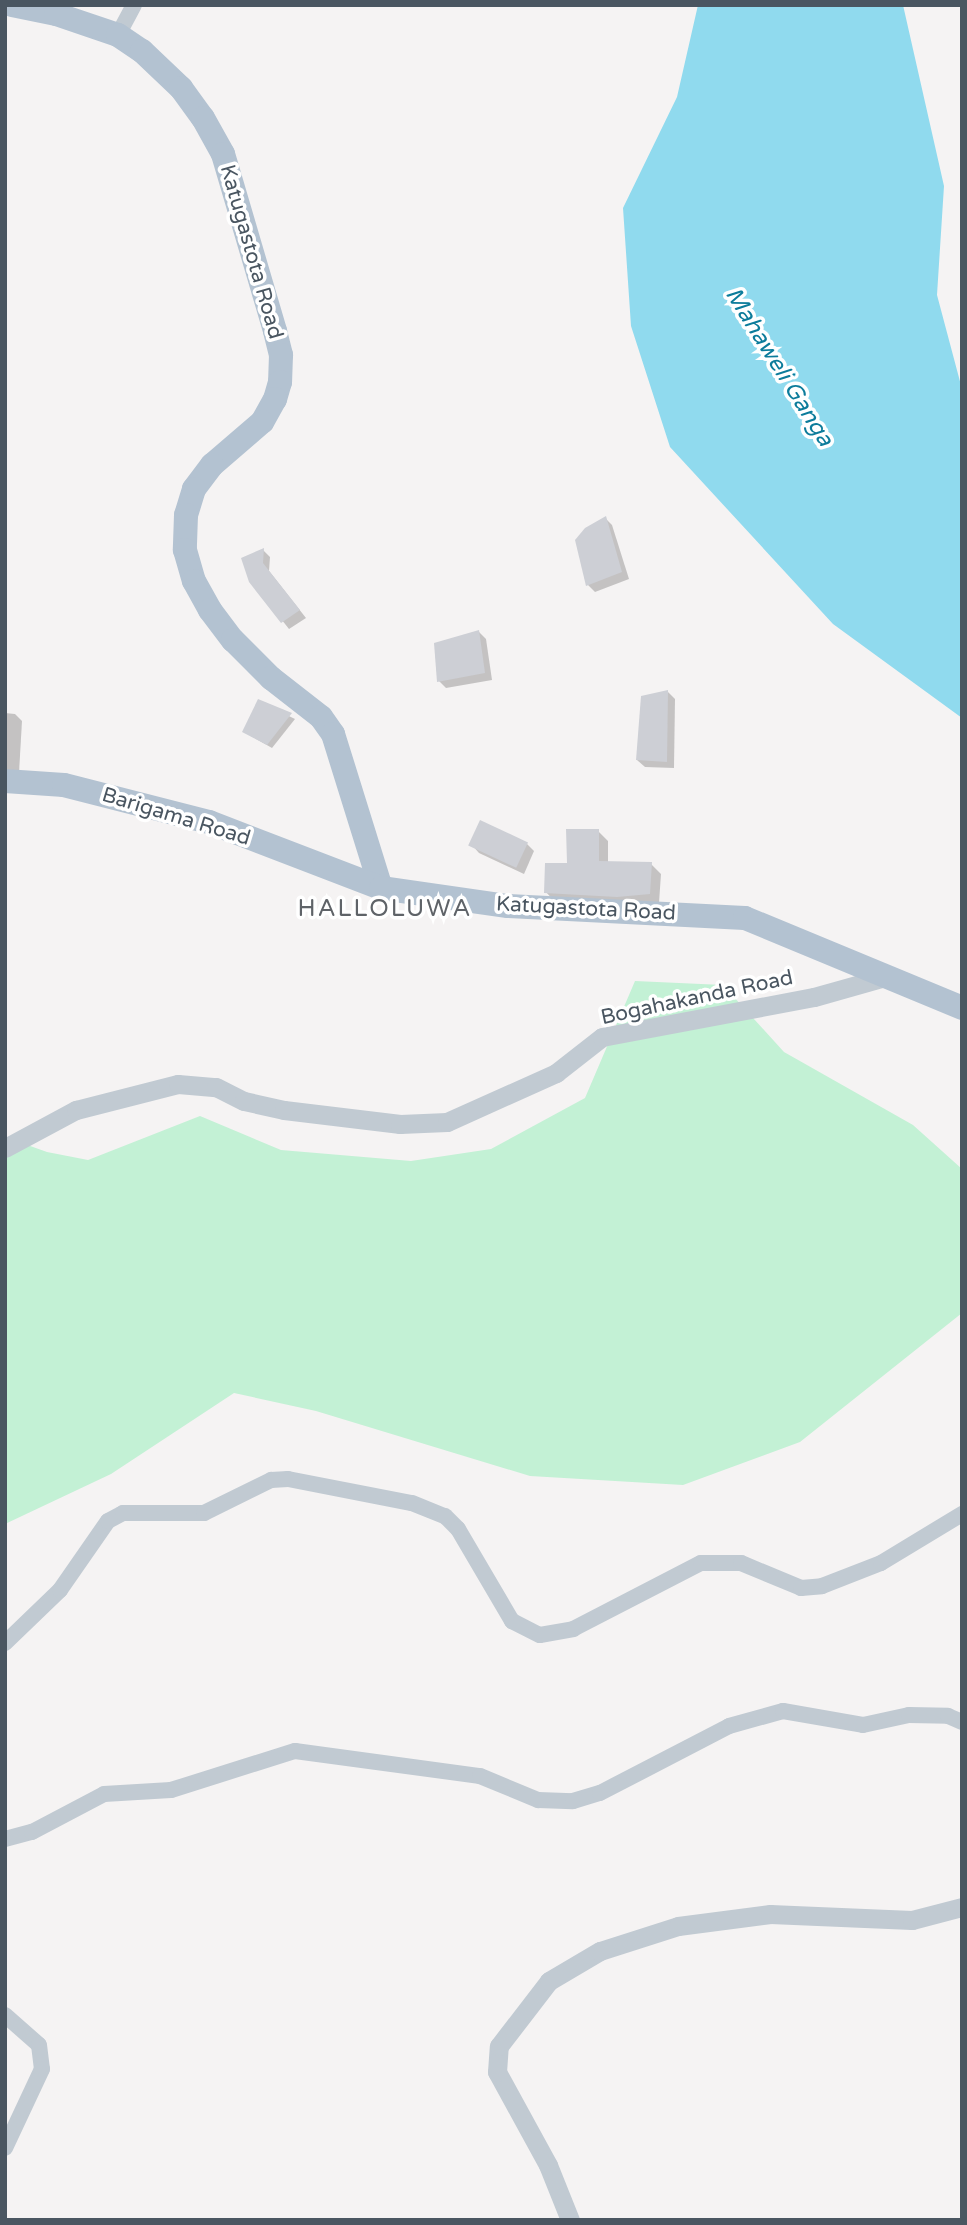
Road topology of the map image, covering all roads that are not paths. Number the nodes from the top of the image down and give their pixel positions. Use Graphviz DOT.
graph roads {
  1 [pos="12,5"];
  2 [pos="134,5"];
  3 [pos="118,35"];
  4 [pos="5,781"];
  5 [pos="381,888"];
  6 [pos="888,976"];
  7 [pos="962,1008"];
  8 [pos="5,1148"];
  9 [pos="962,1514"];
  10 [pos="5,1643"];
  11 [pos="962,1722"];
  12 [pos="5,1839"];
  13 [pos="962,1907"];
  14 [pos="5,2015"];
  15 [pos="5,2148"];
  16 [pos="570,2220"];
  1 -- 3 [label="main road, Katugastota Road"];
  2 -- 3 [label="street"];
  3 -- 5 [label="main road, Katugastota Road"];
  4 -- 5 [label="main road, Barigama Road"];
  5 -- 6 [label="main road, Katugastota Road"];
  6 -- 7 [label="main road, Katugastota Road"];
  6 -- 8 [label="street, Bogahakanda Road"];
  9 -- 10 [label="street"];
  11 -- 12 [label="street"];
  13 -- 16 [label="street"];
  14 -- 15 [label="street"];
}
